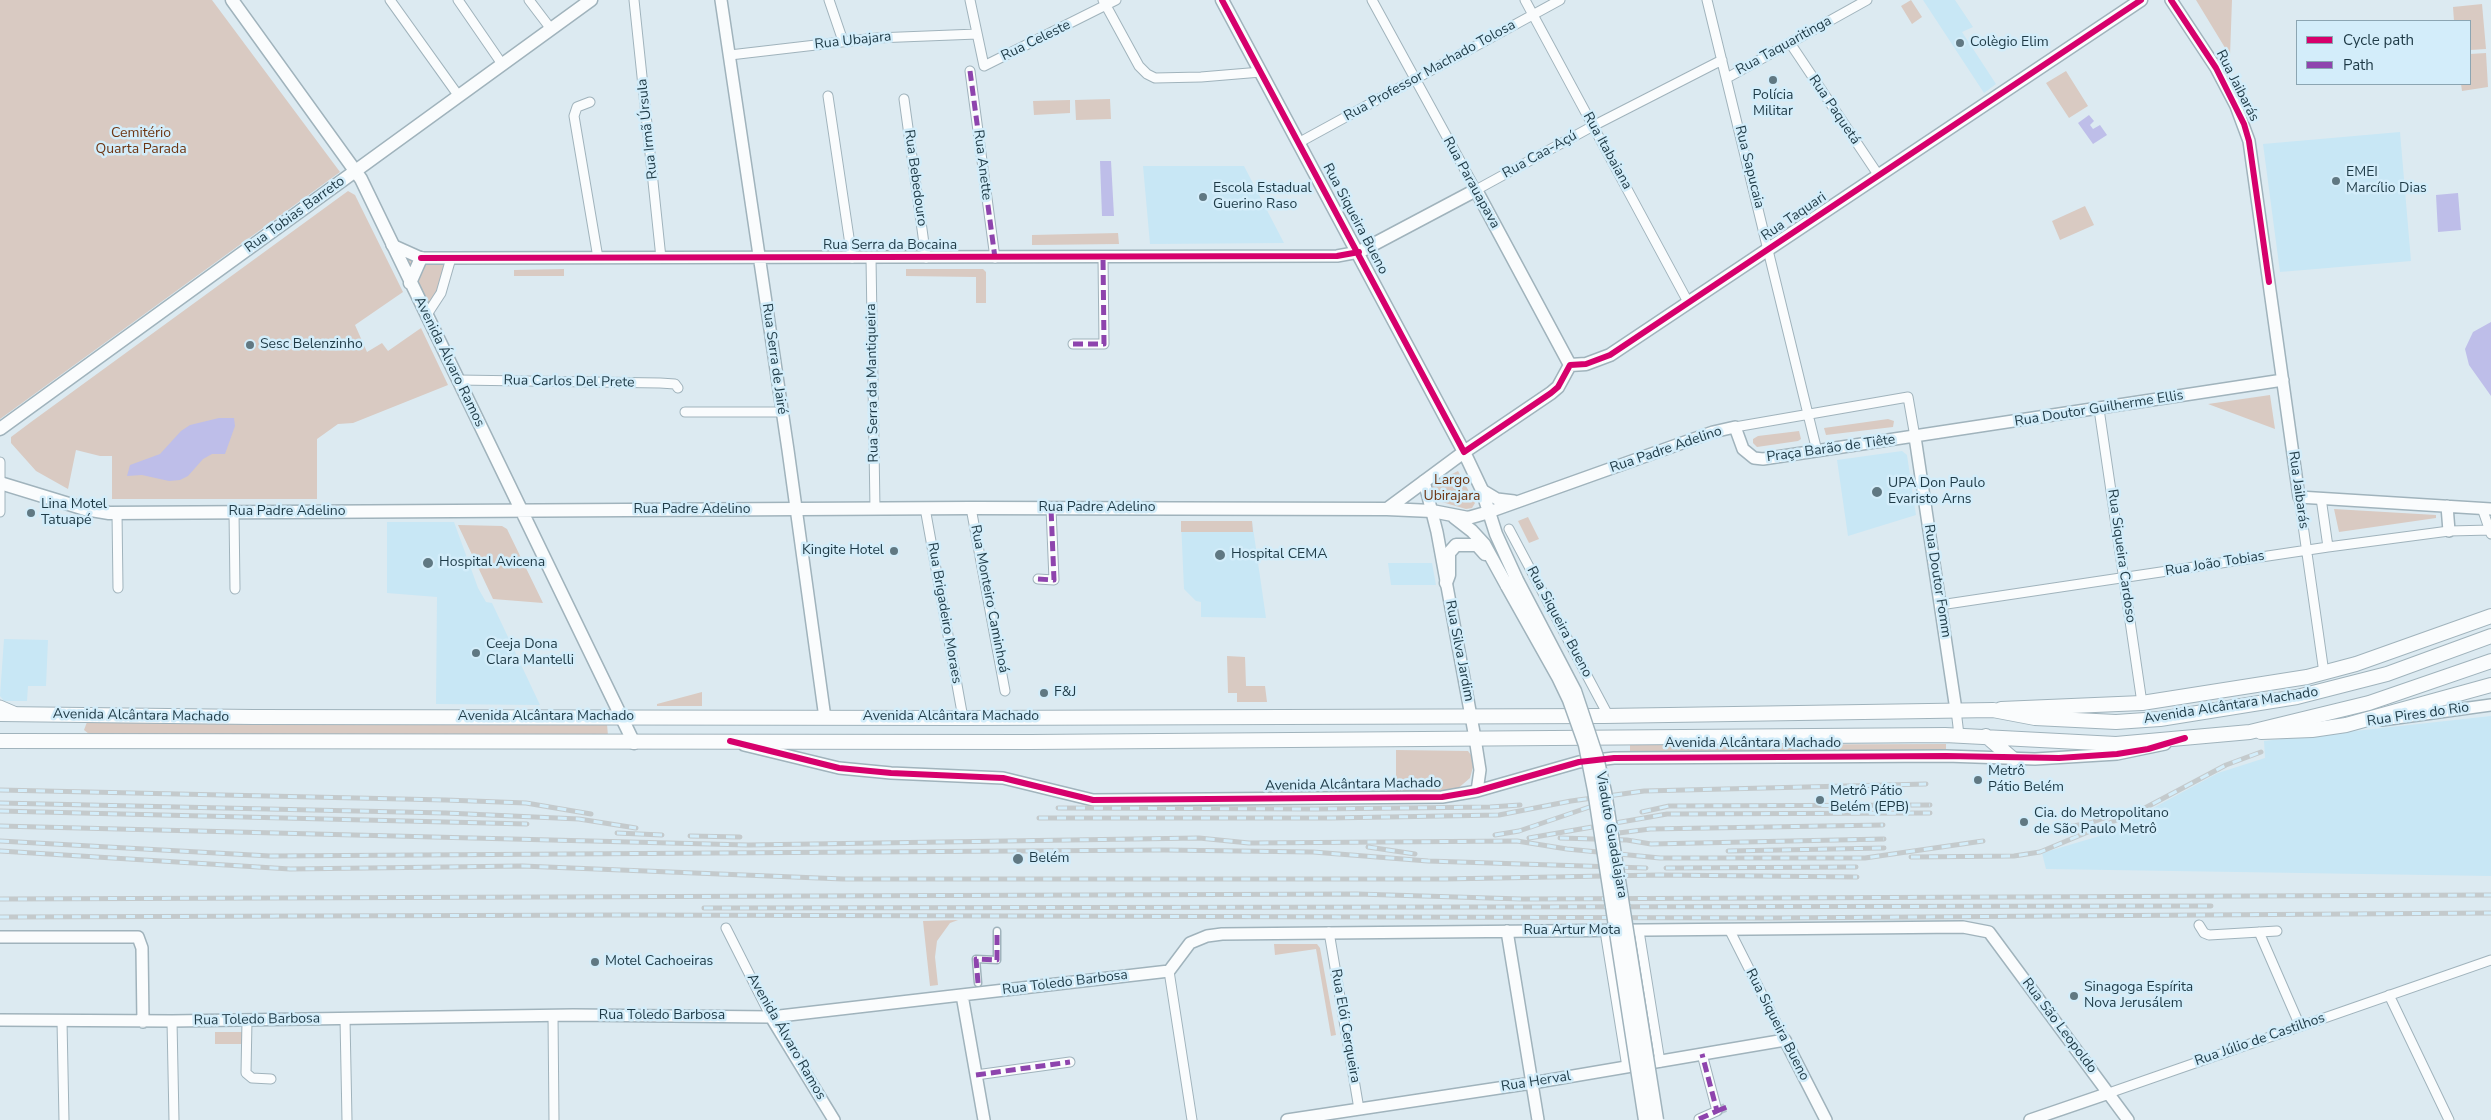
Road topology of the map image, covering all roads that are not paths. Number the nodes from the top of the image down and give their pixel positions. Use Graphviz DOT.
graph roads {
  1 [pos="232,0"];
  2 [pos="390,0"];
  3 [pos="458,0"];
  4 [pos="529,0"];
  5 [pos="591,0"];
  6 [pos="634,0"];
  7 [pos="721,0"];
  8 [pos="829,0"];
  9 [pos="970,0"];
  10 [pos="1116,0"];
  11 [pos="1222,0"];
  12 [pos="1372,0"];
  13 [pos="1525,0"];
  14 [pos="1560,0"];
  15 [pos="1707,0"];
  16 [pos="1868,0"];
  17 [pos="2141,0"];
  18 [pos="2171,0"];
  19 [pos="1105,3"];
  20 [pos="1533,15"];
  21 [pos="550,29"];
  22 [pos="977,34"];
  23 [pos="843,41"];
  24 [pos="1790,43"];
  25 [pos="730,55"];
  26 [pos="1722,60"];
  27 [pos="502,64"];
  28 [pos="970,71"];
  29 [pos="1262,72"];
  30 [pos="1727,78"];
  31 [pos="1414,79"];
  32 [pos="458,95"];
  33 [pos="828,96"];
  34 [pos="904,99"];
  35 [pos="590,102"];
  36 [pos="1593,126"];
  37 [pos="1300,142"];
  38 [pos="356,170"];
  39 [pos="1879,176"];
  40 [pos="1476,190"];
  41 [pos="392,245"];
  42 [pos="1768,249"];
  43 [pos="1359,252"];
  44 [pos="1103,257"];
  45 [pos="421,258"];
  46 [pos="451,258"];
  47 [pos="598,258"];
  48 [pos="661,258"];
  49 [pos="760,258"];
  50 [pos="852,258"];
  51 [pos="871,258"];
  52 [pos="926,258"];
  53 [pos="994,258"];
  54 [pos="410,283"];
  55 [pos="1688,302"];
  56 [pos="426,316"];
  57 [pos="1073,344"];
  58 [pos="1570,366"];
  59 [pos="458,380"];
  60 [pos="2283,380"];
  61 [pos="678,388"];
  62 [pos="1908,397"];
  63 [pos="2100,409"];
  64 [pos="685,412"];
  65 [pos="782,412"];
  66 [pos="1808,414"];
  67 [pos="1735,427"];
  68 [pos="0,429"];
  69 [pos="1915,437"];
  70 [pos="1817,451"];
  71 [pos="1464,452"];
  72 [pos="0,462"];
  73 [pos="1424,481"];
  74 [pos="0,483"];
  75 [pos="1482,490"];
  76 [pos="2300,497"];
  77 [pos="2321,498"];
  78 [pos="1516,501"];
  79 [pos="2447,506"];
  80 [pos="925,508"];
  81 [pos="972,508"];
  82 [pos="1051,508"];
  83 [pos="875,509"];
  84 [pos="1387,509"];
  85 [pos="2487,509"];
  86 [pos="522,510"];
  87 [pos="795,510"];
  88 [pos="1432,510"];
  89 [pos="0,512"];
  90 [pos="234,512"];
  91 [pos="1489,512"];
  92 [pos="117,513"];
  93 [pos="1452,516"];
  94 [pos="1509,529"];
  95 [pos="2449,531"];
  96 [pos="2491,532"];
  97 [pos="2328,548"];
  98 [pos="2307,550"];
  99 [pos="1493,560"];
  100 [pos="2124,578"];
  101 [pos="1038,579"];
  102 [pos="1446,582"];
  103 [pos="1512,583"];
  104 [pos="118,588"];
  105 [pos="235,589"];
  106 [pos="1940,605"];
  107 [pos="2491,616"];
  108 [pos="2491,636"];
  109 [pos="2491,661"];
  110 [pos="2324,673"];
  111 [pos="2491,684"];
  112 [pos="1005,691"];
  113 [pos="2142,703"];
  114 [pos="0,705"];
  115 [pos="2491,705"];
  116 [pos="1956,710"];
  117 [pos="1993,710"];
  118 [pos="0,714"];
  119 [pos="24,714"];
  120 [pos="1470,715"];
  121 [pos="1608,715"];
  122 [pos="620,717"];
  123 [pos="825,718"];
  124 [pos="963,718"];
  125 [pos="2346,725"];
  126 [pos="2250,732"];
  127 [pos="1959,735"];
  128 [pos="1986,736"];
  129 [pos="1475,738"];
  130 [pos="2185,738"];
  131 [pos="48,740"];
  132 [pos="0,741"];
  133 [pos="730,741"];
  134 [pos="634,743"];
  135 [pos="0,748"];
  136 [pos="2013,759"];
  137 [pos="1477,791"];
  138 [pos="2199,925"];
  139 [pos="726,928"];
  140 [pos="1729,929"];
  141 [pos="997,931"];
  142 [pos="1507,931"];
  143 [pos="1606,931"];
  144 [pos="1639,931"];
  145 [pos="2277,931"];
  146 [pos="1329,932"];
  147 [pos="1989,932"];
  148 [pos="2260,932"];
  149 [pos="0,937"];
  150 [pos="2491,960"];
  151 [pos="1169,971"];
  152 [pos="978,983"];
  153 [pos="962,995"];
  154 [pos="2388,995"];
  155 [pos="553,1015"];
  156 [pos="771,1017"];
  157 [pos="145,1018"];
  158 [pos="345,1019"];
  159 [pos="0,1020"];
  160 [pos="247,1020"];
  161 [pos="62,1021"];
  162 [pos="172,1022"];
  163 [pos="2300,1026"];
  164 [pos="1784,1040"];
  165 [pos="1702,1054"];
  166 [pos="1070,1062"];
  167 [pos="1660,1062"];
  168 [pos="1627,1066"];
  169 [pos="976,1075"];
  170 [pos="271,1079"];
  171 [pos="1532,1083"];
  172 [pos="2109,1093"];
  173 [pos="1360,1114"];
  174 [pos="64,1120"];
  175 [pos="174,1120"];
  176 [pos="346,1120"];
  177 [pos="554,1120"];
  178 [pos="834,1120"];
  179 [pos="984,1120"];
  180 [pos="1192,1120"];
  181 [pos="1287,1120"];
  182 [pos="1538,1120"];
  183 [pos="1646,1120"];
  184 [pos="1657,1120"];
  185 [pos="1699,1120"];
  186 [pos="1826,1120"];
  187 [pos="2030,1120"];
  188 [pos="2128,1120"];
  189 [pos="2449,1120"];
  1 -- 38 [label="main road, Avenida Álvaro Ramos"];
  2 -- 32 [label="street"];
  3 -- 27 [label="street"];
  4 -- 21 [label="street"];
  5 -- 21 [label="main road, Rua Tobias Barreto"];
  6 -- 48 [label="street, Rua Irmã Úrsula"];
  7 -- 25 [label="street, Rua Serra de Jairé"];
  8 -- 23 [label="street"];
  9 -- 22 [label="street"];
  10 -- 19 [label="street, Rua Celeste"];
  11 -- 29 [label="main road, Rua Siqueira Bueno"];
  12 -- 31 [label="street, Rua Parauapava"];
  13 -- 20 [label="street, Rua Itabaiana"];
  14 -- 20 [label="street, Rua Professor Machado Tolosa"];
  15 -- 26 [label="street, Rua Sapucaia"];
  16 -- 24 [label="street, Rua Taquaritinga"];
  17 -- 39 [label="main road, Rua Taquari"];
  18 -- 60 [label="street, Rua Jaibarás"];
  19 -- 22 [label="street, Rua Celeste"];
  19 -- 29 [label="street"];
  20 -- 31 [label="street, Rua Professor Machado Tolosa"];
  20 -- 36 [label="street, Rua Itabaiana"];
  21 -- 27 [label="main road, Rua Tobias Barreto"];
  22 -- 23 [label="street, Rua Ubajara"];
  23 -- 25 [label="street, Rua Ubajara"];
  24 -- 30 [label="street, Rua Taquaritinga"];
  24 -- 39 [label="street, Rua Paquetá"];
  25 -- 49 [label="street, Rua Serra de Jairé"];
  26 -- 30 [label="street, Rua Sapucaia"];
  26 -- 36 [label="street, Rua Caa-Açú"];
  27 -- 32 [label="main road, Rua Tobias Barreto"];
  28 -- 53 [label="street, Rua Anette"];
  29 -- 37 [label="main road, Rua Siqueira Bueno"];
  30 -- 42 [label="street, Rua Sapucaia"];
  31 -- 37 [label="street, Rua Professor Machado Tolosa"];
  31 -- 40 [label="street, Rua Parauapava"];
  32 -- 38 [label="main road, Rua Tobias Barreto"];
  33 -- 50 [label="street"];
  34 -- 52 [label="street, Rua Bebedouro"];
  35 -- 47 [label="street"];
  36 -- 40 [label="street, Rua Caa-Açú"];
  36 -- 55 [label="street, Rua Itabaiana"];
  37 -- 43 [label="main road, Rua Siqueira Bueno"];
  38 -- 41 [label="main road, Avenida Álvaro Ramos"];
  38 -- 68 [label="main road, Rua Tobias Barreto"];
  39 -- 42 [label="main road, Rua Taquari"];
  40 -- 43 [label="main road, Rua Caa-Açú"];
  40 -- 58 [label="main road, Rua Parauapava"];
  41 -- 45 [label="street, Rua Serra da Bocaina"];
  41 -- 54 [label="main road, Avenida Álvaro Ramos"];
  42 -- 55 [label="main road, Rua Taquari"];
  42 -- 66 [label="street, Rua Sapucaia"];
  43 -- 44 [label="street, Rua Serra da Bocaina"];
  43 -- 71 [label="main road, Rua Siqueira Bueno"];
  44 -- 53 [label="street, Rua Serra da Bocaina"];
  44 -- 57 [label="street"];
  45 -- 46 [label="street, Rua Serra da Bocaina"];
  45 -- 54 [label="main road"];
  46 -- 47 [label="street, Rua Serra da Bocaina"];
  46 -- 56 [label="street"];
  47 -- 48 [label="street, Rua Serra da Bocaina"];
  48 -- 49 [label="street, Rua Serra da Bocaina"];
  49 -- 50 [label="street, Rua Serra da Bocaina"];
  49 -- 65 [label="street, Rua Serra de Jairé"];
  50 -- 51 [label="street, Rua Serra da Bocaina"];
  51 -- 52 [label="street, Rua Serra da Bocaina"];
  51 -- 83 [label="street, Rua Serra da Mantiqueira"];
  52 -- 53 [label="street, Rua Serra da Bocaina"];
  54 -- 56 [label="main road, Avenida Álvaro Ramos"];
  55 -- 58 [label="main road, Rua Taquari"];
  56 -- 59 [label="main road, Avenida Álvaro Ramos"];
  58 -- 71 [label="main road"];
  59 -- 61 [label="street, Rua Carlos Del Prete"];
  59 -- 86 [label="main road, Avenida Álvaro Ramos"];
  60 -- 63 [label="street, Rua Doutor Guilherme Ellis"];
  60 -- 76 [label="street, Rua Jaibarás"];
  62 -- 66 [label="street, Rua Padre Adelino"];
  62 -- 69 [label="street, Rua Doutor Fomm"];
  63 -- 69 [label="street, Rua Doutor Guilherme Ellis"];
  63 -- 100 [label="street, Rua Siqueira Cardoso"];
  64 -- 65 [label="street"];
  65 -- 87 [label="street, Rua Serra de Jairé"];
  66 -- 67 [label="street, Rua Padre Adelino"];
  66 -- 70 [label="street, Rua Sapucaia"];
  67 -- 70 [label="street, Praça Barão de Tiête"];
  67 -- 78 [label="street, Rua Padre Adelino"];
  69 -- 70 [label="street, Praça Barão de Tiête"];
  69 -- 106 [label="street, Rua Doutor Fomm"];
  71 -- 73 [label="main road"];
  71 -- 75 [label="main road"];
  72 -- 74 [label="street"];
  73 -- 84 [label="main road"];
  73 -- 88 [label="street"];
  74 -- 89 [label="street"];
  74 -- 92 [label="main road, Rua Padre Adelino"];
  75 -- 78 [label="street"];
  75 -- 91 [label="main road"];
  76 -- 77 [label="street"];
  76 -- 98 [label="street, Rua Jaibarás"];
  77 -- 79 [label="street"];
  77 -- 97 [label="street"];
  78 -- 91 [label="street, Rua Padre Adelino"];
  79 -- 85 [label="street"];
  79 -- 95 [label="street"];
  80 -- 81 [label="main road, Rua Padre Adelino"];
  80 -- 83 [label="main road, Rua Padre Adelino"];
  80 -- 124 [label="street, Rua Brigadeiro Moraes"];
  81 -- 82 [label="main road, Rua Padre Adelino"];
  81 -- 112 [label="street, Rua Monteiro Caminhoá"];
  82 -- 84 [label="main road, Rua Padre Adelino"];
  82 -- 101 [label="street"];
  83 -- 87 [label="main road, Rua Padre Adelino"];
  84 -- 88 [label="main road"];
  85 -- 96 [label="street"];
  86 -- 87 [label="main road, Rua Padre Adelino"];
  86 -- 90 [label="main road, Rua Padre Adelino"];
  86 -- 122 [label="main road, Avenida Álvaro Ramos"];
  87 -- 123 [label="street, Rua Serra de Jairé"];
  88 -- 93 [label="main road"];
  88 -- 102 [label="street, Rua Silva Jardim"];
  90 -- 92 [label="main road, Rua Padre Adelino"];
  90 -- 105 [label="street"];
  91 -- 93 [label="main road"];
  91 -- 103 [label="main road, Viaduto Guadalajara"];
  92 -- 104 [label="street"];
  93 -- 99 [label="main road, Viaduto Guadalajara"];
  94 -- 121 [label="street, Rua Siqueira Bueno"];
  95 -- 96 [label="street, Rua João Tobias"];
  95 -- 97 [label="street, Rua João Tobias"];
  97 -- 98 [label="street, Rua João Tobias"];
  98 -- 100 [label="street, Rua João Tobias"];
  98 -- 110 [label="street, Rua Jaibarás"];
  99 -- 102 [label="main road"];
  99 -- 103 [label="main road, Viaduto Guadalajara"];
  100 -- 106 [label="street, Rua João Tobias"];
  100 -- 113 [label="street, Rua Siqueira Cardoso"];
  102 -- 120 [label="street, Rua Silva Jardim"];
  103 -- 183 [label="main road, Viaduto Guadalajara, bridge"];
  103 -- 184 [label="main road, Viaduto Guadalajara, bridge"];
  106 -- 116 [label="street, Rua Doutor Fomm"];
  107 -- 110 [label="main road, Avenida Alcântara Machado"];
  108 -- 117 [label="main road, Avenida Alcântara Machado"];
  109 -- 126 [label="main road, Avenida Alcântara Machado"];
  110 -- 113 [label="main road, Avenida Alcântara Machado"];
  111 -- 125 [label="main road, Avenida Alcântara Machado"];
  113 -- 117 [label="main road, Avenida Alcântara Machado"];
  114 -- 119 [label="street"];
  115 -- 125 [label="street, Rua Pires do Rio"];
  116 -- 117 [label="main road, Avenida Alcântara Machado"];
  116 -- 121 [label="main road, Avenida Alcântara Machado"];
  116 -- 127 [label="street, Rua Doutor Fomm"];
  118 -- 119 [label="main road, Avenida Alcântara Machado"];
  119 -- 122 [label="main road, Avenida Alcântara Machado"];
  120 -- 121 [label="main road, Avenida Alcântara Machado"];
  120 -- 124 [label="main road, Avenida Alcântara Machado"];
  120 -- 129 [label="street, Rua Silva Jardim"];
  122 -- 123 [label="main road, Avenida Alcântara Machado"];
  122 -- 134 [label="main road, Avenida Álvaro Ramos"];
  123 -- 124 [label="main road, Avenida Alcântara Machado"];
  125 -- 126 [label="main road, Avenida Alcântara Machado"];
  126 -- 130 [label="main road, Avenida Alcântara Machado"];
  127 -- 128 [label="main road, Avenida Alcântara Machado"];
  127 -- 129 [label="main road, Avenida Alcântara Machado"];
  128 -- 130 [label="main road, Avenida Alcântara Machado"];
  128 -- 136 [label="main road"];
  129 -- 133 [label="main road, Avenida Alcântara Machado"];
  129 -- 137 [label="street, Rua Silva Jardim"];
  130 -- 136 [label="street, Avenida Alcântara Machado"];
  131 -- 132 [label="main road, Avenida Alcântara Machado"];
  131 -- 134 [label="main road, Avenida Alcântara Machado"];
  131 -- 135 [label="main road"];
  133 -- 134 [label="main road, Avenida Alcântara Machado"];
  133 -- 137 [label="street, Avenida Alcântara Machado"];
  136 -- 137 [label="street, Avenida Alcântara Machado"];
  138 -- 148 [label="street"];
  139 -- 156 [label="street, Avenida Álvaro Ramos"];
  140 -- 144 [label="street, Rua Artur Mota"];
  140 -- 147 [label="street, Rua Artur Mota"];
  140 -- 164 [label="street, Rua Siqueira Bueno"];
  141 -- 152 [label="street"];
  142 -- 143 [label="street, Rua Artur Mota"];
  142 -- 146 [label="street, Rua Artur Mota"];
  142 -- 171 [label="street"];
  143 -- 144 [label="street, Rua Artur Mota"];
  143 -- 168 [label="street"];
  144 -- 167 [label="street"];
  145 -- 148 [label="street"];
  146 -- 151 [label="street, Rua Artur Mota"];
  146 -- 173 [label="street, Rua Elói Cerqueira"];
  147 -- 172 [label="street, Rua São Leopoldo"];
  148 -- 163 [label="street"];
  149 -- 157 [label="street"];
  150 -- 154 [label="street, Rua Júlio de Castilhos"];
  151 -- 153 [label="street, Rua Toledo Barbosa"];
  151 -- 180 [label="street"];
  153 -- 156 [label="street, Rua Toledo Barbosa"];
  153 -- 169 [label="street"];
  154 -- 163 [label="street, Rua Júlio de Castilhos"];
  154 -- 189 [label="street"];
  155 -- 156 [label="street, Rua Toledo Barbosa"];
  155 -- 158 [label="street, Rua Toledo Barbosa"];
  155 -- 177 [label="street"];
  156 -- 178 [label="street, Avenida Álvaro Ramos"];
  157 -- 161 [label="street, Rua Toledo Barbosa"];
  157 -- 162 [label="street, Rua Toledo Barbosa"];
  158 -- 160 [label="street, Rua Toledo Barbosa"];
  158 -- 176 [label="street"];
  159 -- 161 [label="street, Rua Toledo Barbosa"];
  160 -- 162 [label="street, Rua Toledo Barbosa"];
  160 -- 170 [label="street"];
  161 -- 174 [label="street"];
  162 -- 175 [label="street"];
  163 -- 172 [label="street, Rua Júlio de Castilhos"];
  164 -- 165 [label="street, Rua Herval"];
  164 -- 186 [label="street, Rua Siqueira Bueno"];
  165 -- 167 [label="street, Rua Herval"];
  165 -- 185 [label="street"];
  166 -- 169 [label="street"];
  167 -- 168 [label="street, Rua Herval"];
  168 -- 171 [label="street, Rua Herval"];
  169 -- 179 [label="street"];
  171 -- 173 [label="street, Rua Herval"];
  171 -- 182 [label="street"];
  172 -- 187 [label="street, Rua Júlio de Castilhos"];
  172 -- 188 [label="street, Rua São Leopoldo"];
  173 -- 181 [label="street, Rua Herval"];
}
